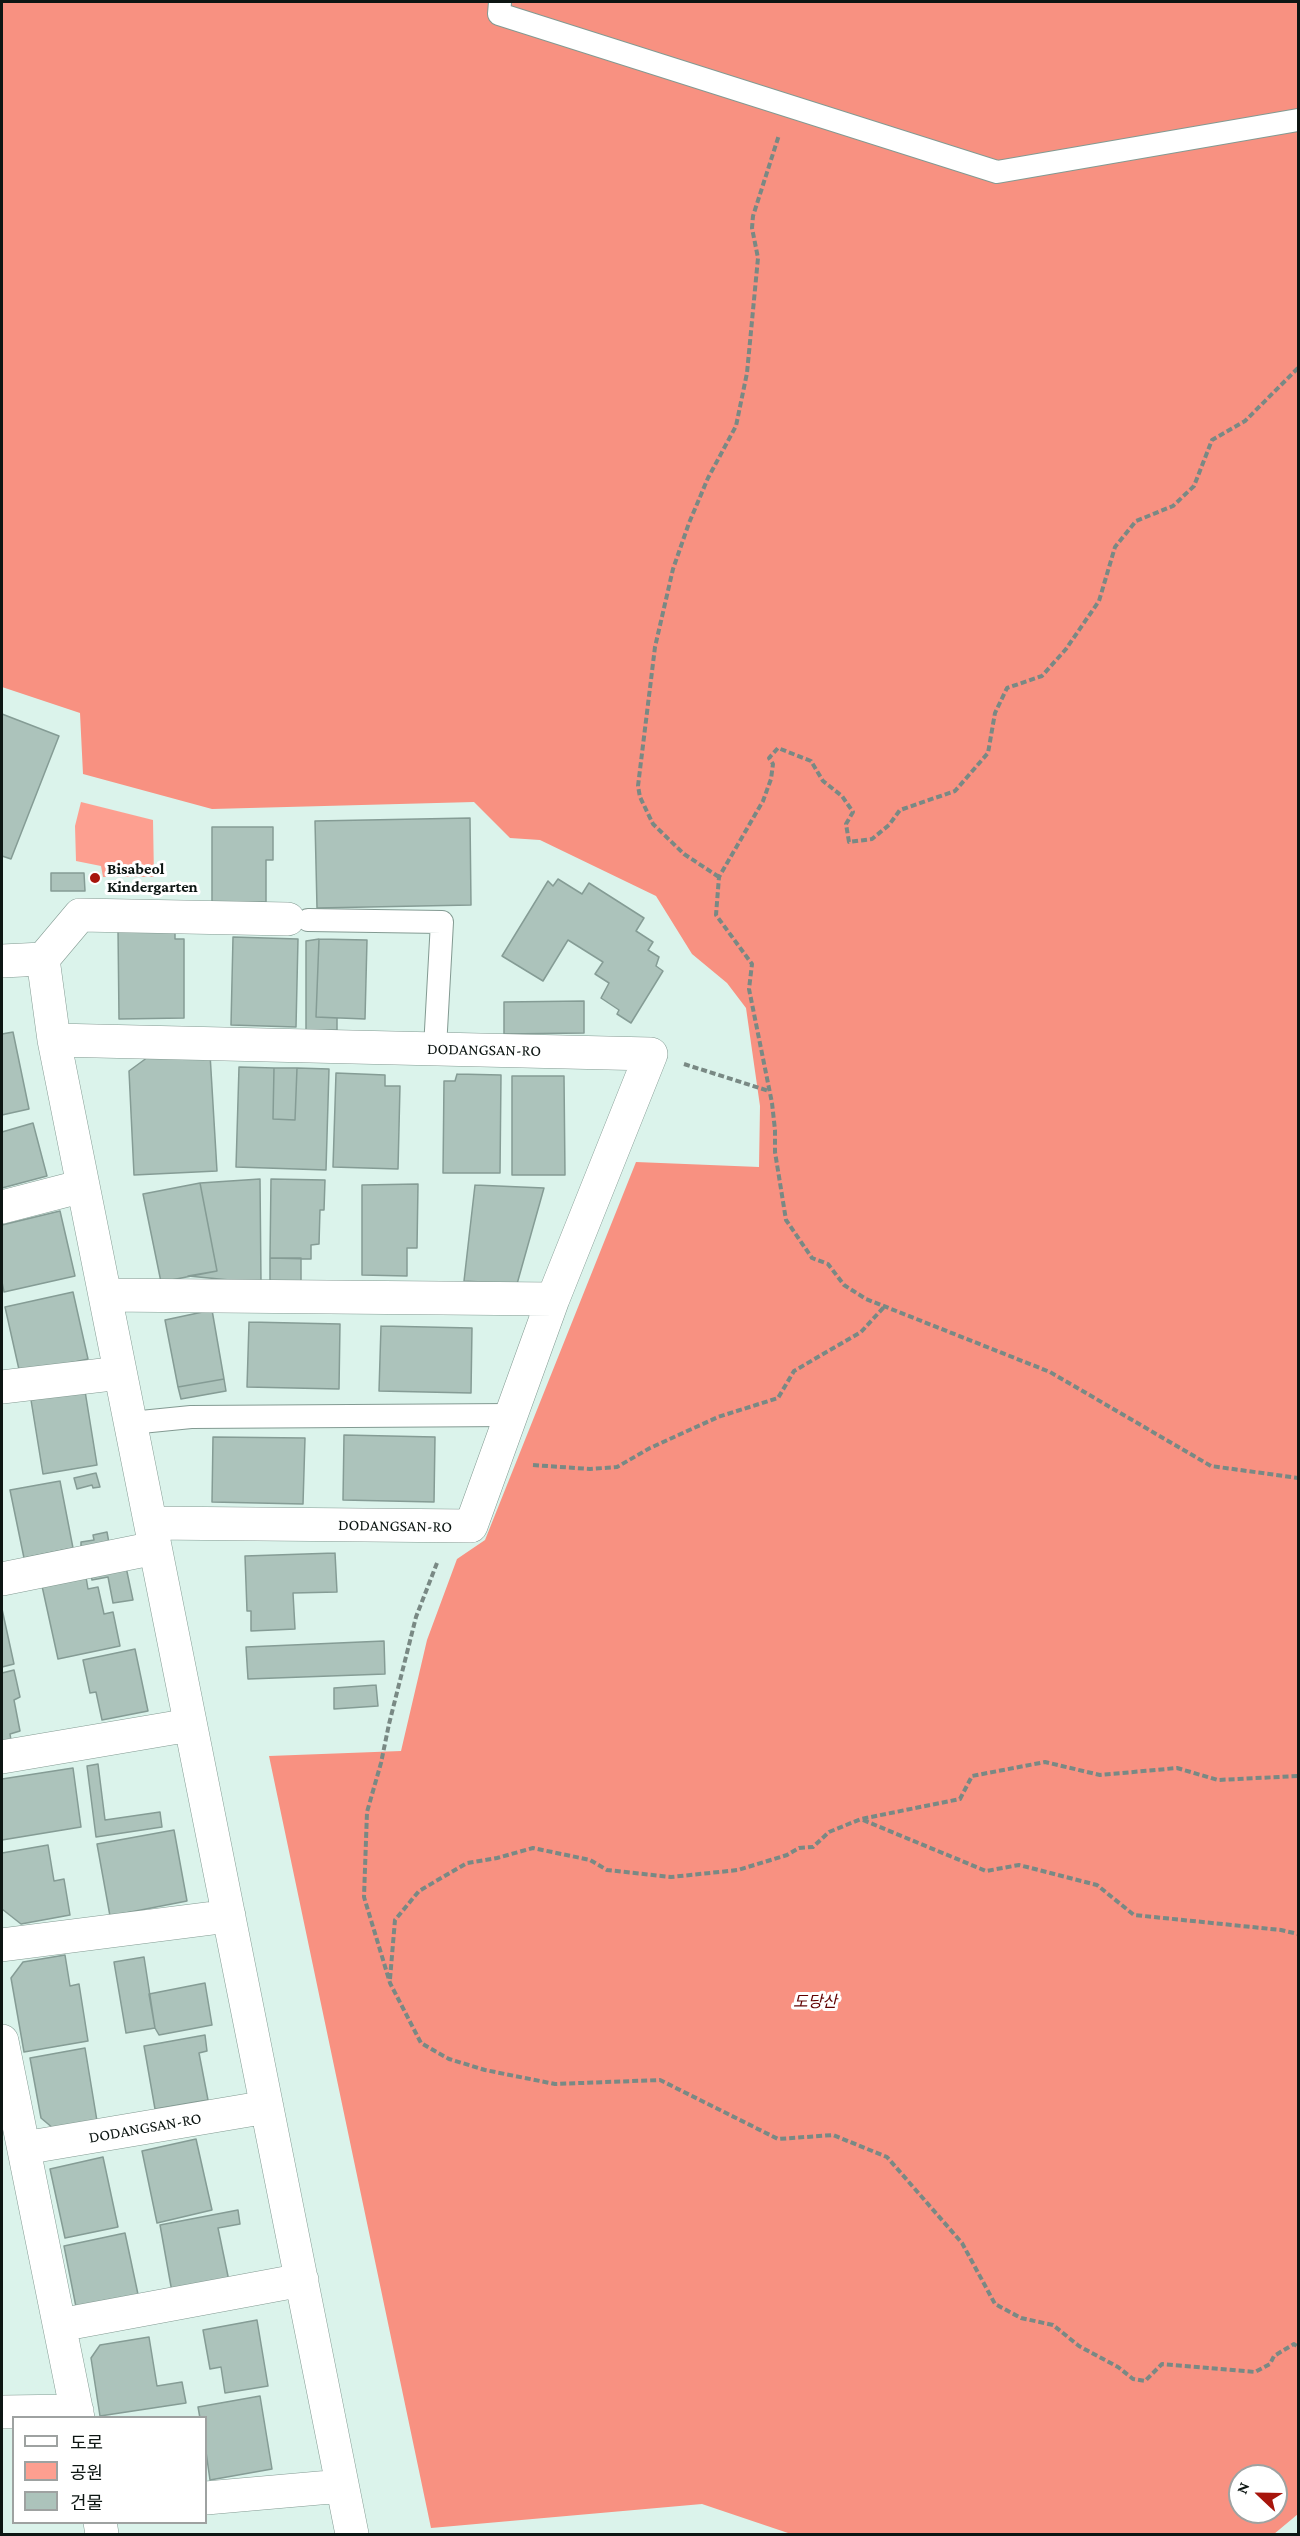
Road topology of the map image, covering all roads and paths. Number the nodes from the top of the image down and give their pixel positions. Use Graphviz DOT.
graph roads {
  1 [pos="500,2"];
  2 [pos="787,106"];
  3 [pos="1299,120"];
  4 [pos="1299,368"];
  5 [pos="719,878"];
  6 [pos="298,920"];
  7 [pos="43,959"];
  8 [pos="2,960"];
  9 [pos="54,1040"];
  10 [pos="435,1048"];
  11 [pos="651,1054"];
  12 [pos="769,1091"];
  13 [pos="83,1186"];
  14 [pos="2,1207"];
  15 [pos="105,1295"];
  16 [pos="553,1299"];
  17 [pos="884,1306"];
  18 [pos="120,1373"];
  19 [pos="2,1388"];
  20 [pos="511,1415"];
  21 [pos="130,1423"];
  22 [pos="492,1469"];
  23 [pos="1299,1478"];
  24 [pos="451,1526"];
  25 [pos="153,1536"];
  26 [pos="2,1579"];
  27 [pos="190,1725"];
  28 [pos="2,1756"];
  29 [pos="1299,1776"];
  30 [pos="861,1819"];
  31 [pos="229,1916"];
  32 [pos="1299,1934"];
  33 [pos="2,1945"];
  34 [pos="390,1983"];
  35 [pos="2,2041"];
  36 [pos="267,2107"];
  37 [pos="18,2162"];
  38 [pos="302,2280"];
  39 [pos="60,2325"];
  40 [pos="1299,2347"];
  41 [pos="2,2412"];
  42 [pos="77,2414"];
  43 [pos="342,2486"];
  44 [pos="207,2498"];
  45 [pos="352,2535"];
  1 -- 2 [label="lane"];
  2 -- 3 [label="lane"];
  2 -- 5 [label="path"];
  4 -- 5 [label="path"];
  5 -- 12 [label="path"];
  6 -- 7 [label="street"];
  6 -- 10 [label="lane"];
  7 -- 8 [label="street"];
  7 -- 9 [label="street"];
  9 -- 10 [label="street, DODANGSAN-RO"];
  9 -- 13 [label="street"];
  10 -- 11 [label="street, DODANGSAN-RO"];
  11 -- 12 [label="path"];
  11 -- 16 [label="street, DODANGSAN-RO"];
  12 -- 17 [label="path"];
  13 -- 14 [label="street"];
  13 -- 15 [label="street"];
  15 -- 16 [label="street"];
  15 -- 18 [label="street"];
  16 -- 20 [label="street, DODANGSAN-RO"];
  17 -- 22 [label="path"];
  17 -- 23 [label="path"];
  18 -- 19 [label="street"];
  18 -- 21 [label="street"];
  20 -- 21 [label="lane"];
  20 -- 22 [label="street, DODANGSAN-RO"];
  21 -- 25 [label="street"];
  22 -- 24 [label="street, DODANGSAN-RO"];
  24 -- 25 [label="street, DODANGSAN-RO"];
  24 -- 34 [label="path"];
  25 -- 26 [label="street, DODANGSAN-RO"];
  25 -- 27 [label="street"];
  27 -- 28 [label="street"];
  27 -- 31 [label="street"];
  29 -- 30 [label="path"];
  30 -- 32 [label="path"];
  30 -- 34 [label="path"];
  31 -- 33 [label="street"];
  31 -- 36 [label="street"];
  34 -- 40 [label="path"];
  35 -- 37 [label="street"];
  36 -- 37 [label="street, DODANGSAN-RO"];
  36 -- 38 [label="street"];
  37 -- 39 [label="street"];
  38 -- 39 [label="street"];
  38 -- 43 [label="street"];
  39 -- 42 [label="street"];
  41 -- 42 [label="street"];
  43 -- 44 [label="street"];
  43 -- 45 [label="street"];
}
